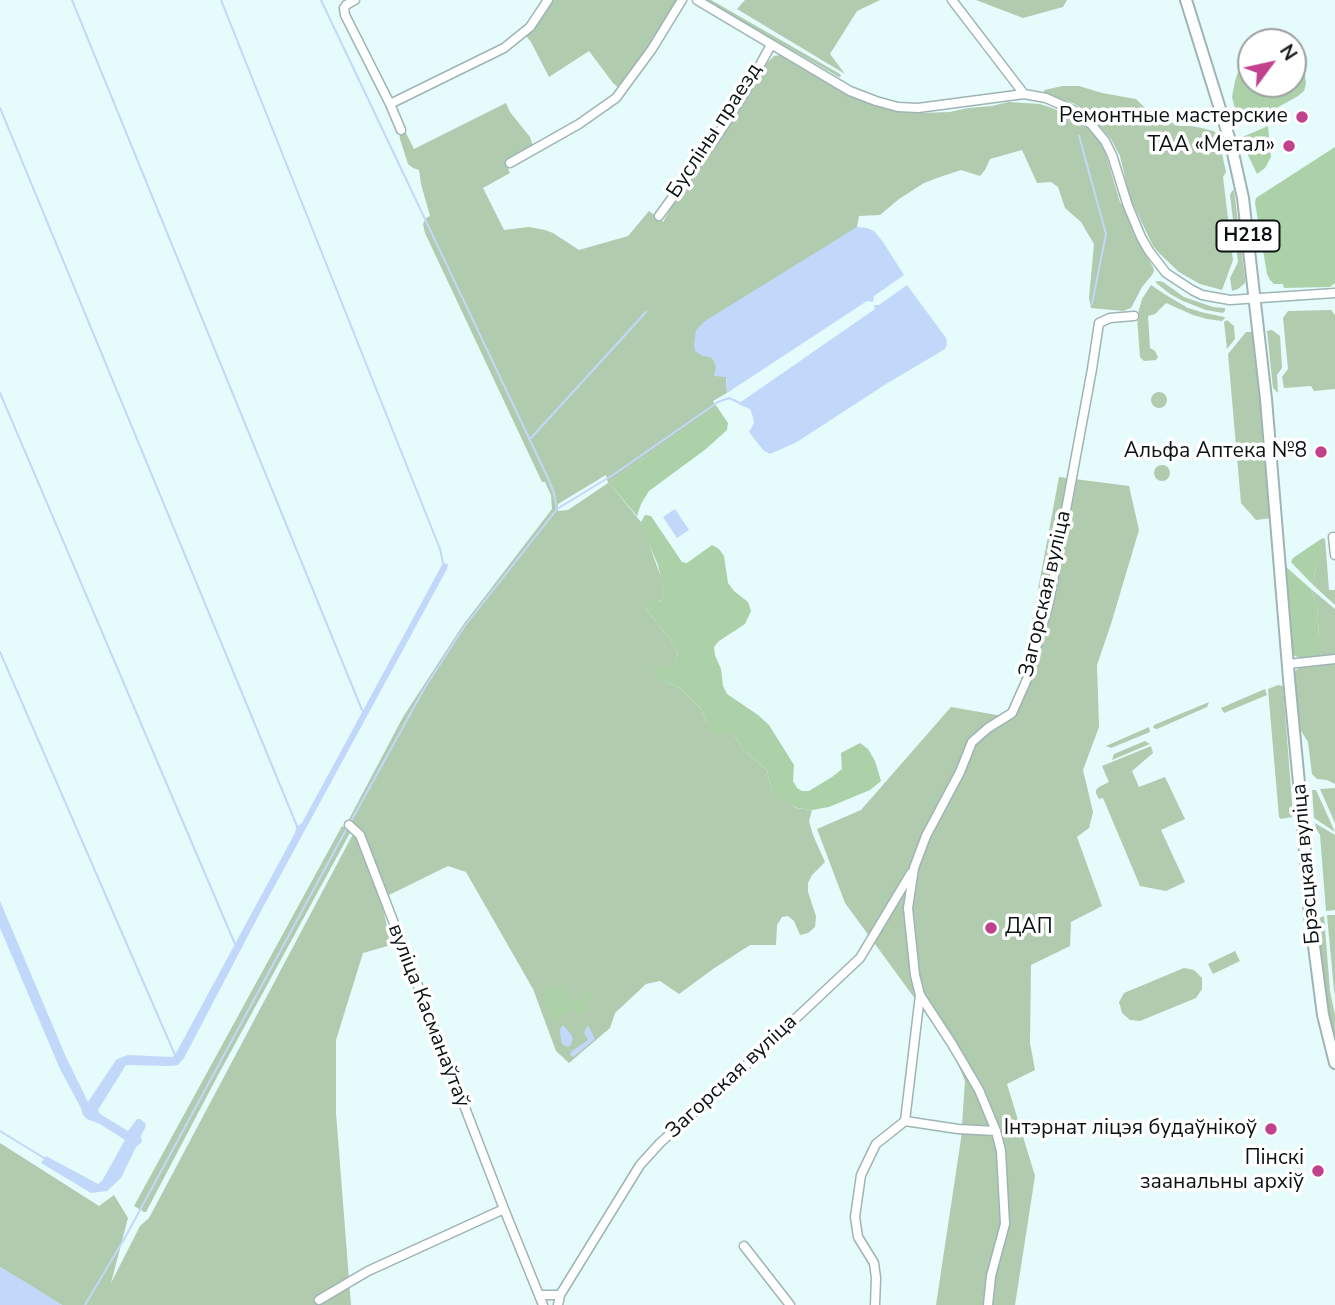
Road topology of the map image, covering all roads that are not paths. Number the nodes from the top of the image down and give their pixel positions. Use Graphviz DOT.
graph roads {
  1 [pos="355,0"];
  2 [pos="548,0"];
  3 [pos="682,0"];
  4 [pos="697,0"];
  5 [pos="952,0"];
  6 [pos="1186,0"];
  7 [pos="771,45"];
  8 [pos="1024,94"];
  9 [pos="390,104"];
  10 [pos="401,130"];
  11 [pos="510,163"];
  12 [pos="659,216"];
  13 [pos="1335,293"];
  14 [pos="1256,299"];
  15 [pos="1134,316"];
  16 [pos="1333,537"];
  17 [pos="1335,555"];
  18 [pos="1335,659"];
  19 [pos="1288,664"];
  20 [pos="349,825"];
  21 [pos="914,868"];
  22 [pos="920,995"];
  23 [pos="1335,1063"];
  24 [pos="905,1121"];
  25 [pos="996,1131"];
  26 [pos="504,1209"];
  27 [pos="744,1246"];
  28 [pos="539,1295"];
  29 [pos="560,1295"];
  30 [pos="319,1300"];
  31 [pos="543,1305"];
  32 [pos="558,1305"];
  33 [pos="790,1305"];
  34 [pos="875,1305"];
  35 [pos="988,1305"];
  1 -- 9 [label="street"];
  2 -- 9 [label="street"];
  3 -- 11 [label="street"];
  4 -- 7 [label="street"];
  5 -- 8 [label="street"];
  6 -- 14 [label="main road, Брэсцкая вуліца / Н218"];
  7 -- 8 [label="street"];
  7 -- 12 [label="street, Бусліны праезд"];
  8 -- 14 [label="street"];
  9 -- 10 [label="street"];
  13 -- 14 [label="street"];
  14 -- 19 [label="main road, Брэсцкая вуліца / Н218"];
  15 -- 21 [label="street, Загорская вуліца"];
  16 -- 17 [label="street"];
  18 -- 19 [label="street"];
  19 -- 23 [label="main road, Брэсцкая вуліца / Н218"];
  20 -- 26 [label="street, вуліца Касманаўтаў"];
  21 -- 22 [label="street, Загорская вуліца"];
  21 -- 29 [label="street, Загорская вуліца"];
  22 -- 24 [label="street, Загорская вуліца"];
  22 -- 25 [label="street"];
  24 -- 25 [label="street"];
  24 -- 34 [label="street"];
  25 -- 35 [label="street"];
  26 -- 28 [label="street, вуліца Касманаўтаў"];
  26 -- 30 [label="street"];
  27 -- 33 [label="street"];
  28 -- 29 [label="street"];
  28 -- 31 [label="street, вуліца Касманаўтаў"];
  29 -- 32 [label="street, Загорская вуліца"];
}
